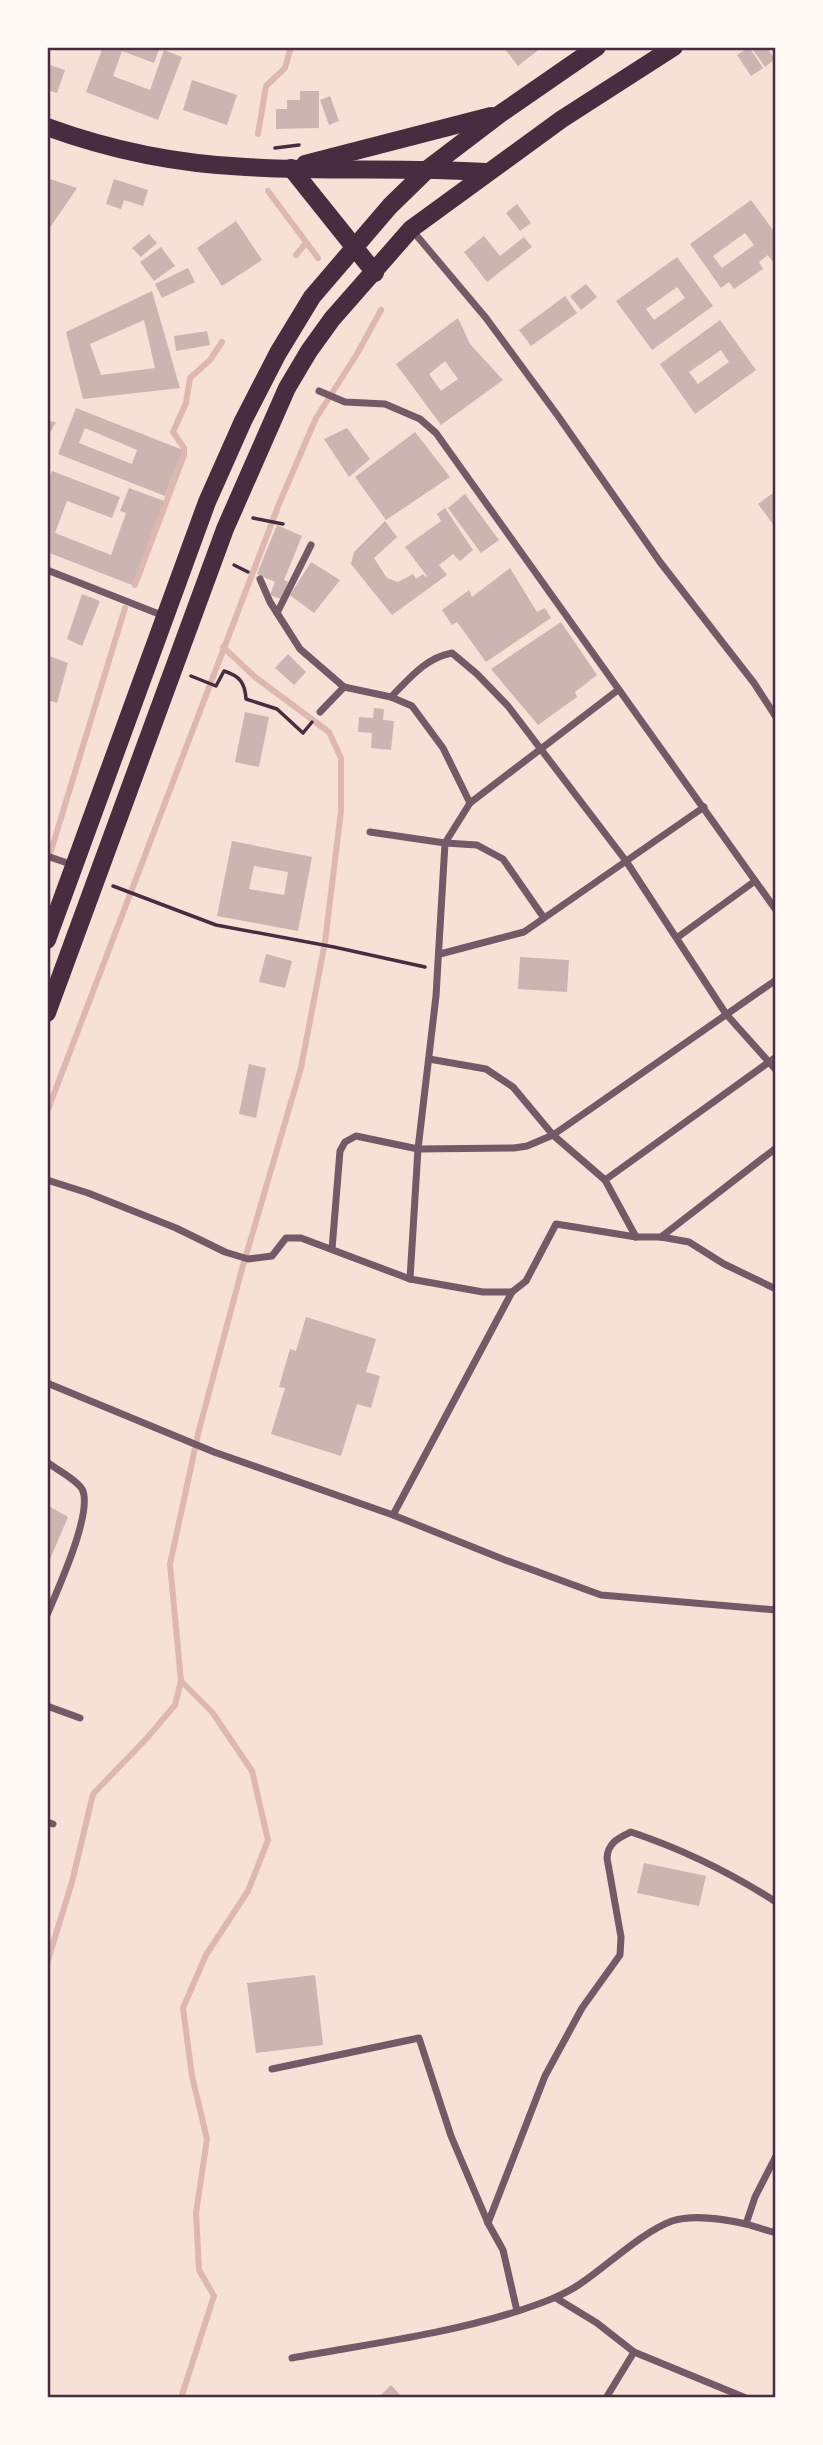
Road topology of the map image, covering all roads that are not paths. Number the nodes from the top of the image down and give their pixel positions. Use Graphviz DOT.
graph roads {
  1 [pos="597,47"];
  2 [pos="674,47"];
  3 [pos="500,114"];
  4 [pos="47,127"];
  5 [pos="291,168"];
  6 [pos="429,169"];
  7 [pos="486,172"];
  8 [pos="411,229"];
  9 [pos="354,248"];
  10 [pos="375,273"];
  11 [pos="319,391"];
  12 [pos="311,545"];
  13 [pos="47,570"];
  14 [pos="260,579"];
  15 [pos="277,613"];
  16 [pos="164,616"];
  17 [pos="344,687"];
  18 [pos="618,690"];
  19 [pos="391,697"];
  20 [pos="320,712"];
  21 [pos="776,717"];
  22 [pos="539,749"];
  23 [pos="470,803"];
  24 [pos="705,807"];
  25 [pos="370,832"];
  26 [pos="445,843"];
  27 [pos="47,856"];
  28 [pos="626,861"];
  29 [pos="75,866"];
  30 [pos="755,881"];
  31 [pos="776,910"];
  32 [pos="544,918"];
  33 [pos="678,937"];
  34 [pos="47,940"];
  35 [pos="440,954"];
  36 [pos="776,980"];
  37 [pos="47,1013"];
  38 [pos="726,1014"];
  39 [pos="429,1059"];
  40 [pos="772,1059"];
  41 [pos="776,1070"];
  42 [pos="553,1135"];
  43 [pos="776,1147"];
  44 [pos="418,1149"];
  45 [pos="47,1180"];
  46 [pos="605,1180"];
  47 [pos="636,1237"];
  48 [pos="661,1237"];
  49 [pos="331,1249"];
  50 [pos="410,1279"];
  51 [pos="776,1289"];
  52 [pos="512,1292"];
  53 [pos="47,1383"];
  54 [pos="47,1462"];
  55 [pos="393,1515"];
  56 [pos="776,1610"];
  57 [pos="47,1615"];
  58 [pos="47,1706"];
  59 [pos="80,1718"];
  60 [pos="776,1902"];
  61 [pos="272,2069"];
  62 [pos="776,2156"];
  63 [pos="488,2223"];
  64 [pos="746,2224"];
  65 [pos="776,2233"];
  66 [pos="556,2298"];
  67 [pos="517,2311"];
  68 [pos="635,2352"];
  69 [pos="292,2358"];
  70 [pos="606,2398"];
  71 [pos="746,2398"];
  1 -- 3 [label="highway"];
  2 -- 7 [label="highway"];
  3 -- 5 [label="highway"];
  3 -- 6 [label="highway"];
  4 -- 5 [label="highway"];
  5 -- 6 [label="highway"];
  5 -- 9 [label="highway"];
  6 -- 7 [label="highway"];
  6 -- 9 [label="highway"];
  7 -- 8 [label="highway"];
  8 -- 10 [label="highway"];
  8 -- 21 [label="street"];
  9 -- 10 [label="highway"];
  9 -- 16 [label="highway"];
  10 -- 37 [label="highway"];
  11 -- 18 [label="street"];
  12 -- 15 [label="street"];
  13 -- 16 [label="street"];
  14 -- 15 [label="street"];
  15 -- 17 [label="street"];
  16 -- 29 [label="highway"];
  17 -- 19 [label="street"];
  17 -- 20 [label="street"];
  18 -- 22 [label="street"];
  18 -- 24 [label="street"];
  19 -- 22 [label="street"];
  19 -- 23 [label="street"];
  22 -- 23 [label="street"];
  22 -- 28 [label="street"];
  23 -- 26 [label="street"];
  24 -- 28 [label="street"];
  24 -- 30 [label="street"];
  25 -- 26 [label="street"];
  26 -- 32 [label="street"];
  26 -- 35 [label="street"];
  27 -- 29 [label="street"];
  28 -- 32 [label="street"];
  28 -- 33 [label="street"];
  29 -- 34 [label="highway"];
  30 -- 31 [label="street"];
  30 -- 33 [label="street"];
  32 -- 35 [label="street"];
  33 -- 38 [label="street"];
  35 -- 39 [label="street"];
  36 -- 38 [label="street"];
  38 -- 40 [label="street"];
  38 -- 42 [label="street"];
  39 -- 42 [label="street"];
  39 -- 44 [label="street"];
  40 -- 41 [label="street"];
  40 -- 46 [label="street"];
  42 -- 44 [label="street"];
  42 -- 46 [label="street"];
  43 -- 48 [label="street"];
  44 -- 49 [label="street"];
  44 -- 50 [label="street"];
  45 -- 49 [label="street"];
  46 -- 47 [label="street"];
  47 -- 48 [label="street"];
  47 -- 52 [label="street"];
  48 -- 51 [label="street"];
  49 -- 50 [label="street"];
  50 -- 52 [label="street"];
  52 -- 55 [label="street"];
  53 -- 55 [label="street"];
  54 -- 57 [label="street"];
  55 -- 56 [label="street"];
  58 -- 59 [label="street"];
  60 -- 63 [label="street"];
  61 -- 63 [label="street"];
  62 -- 64 [label="street"];
  63 -- 67 [label="street"];
  64 -- 65 [label="street"];
  64 -- 66 [label="street"];
  66 -- 67 [label="street"];
  66 -- 68 [label="street"];
  67 -- 69 [label="street"];
  68 -- 70 [label="street"];
  68 -- 71 [label="street"];
}
